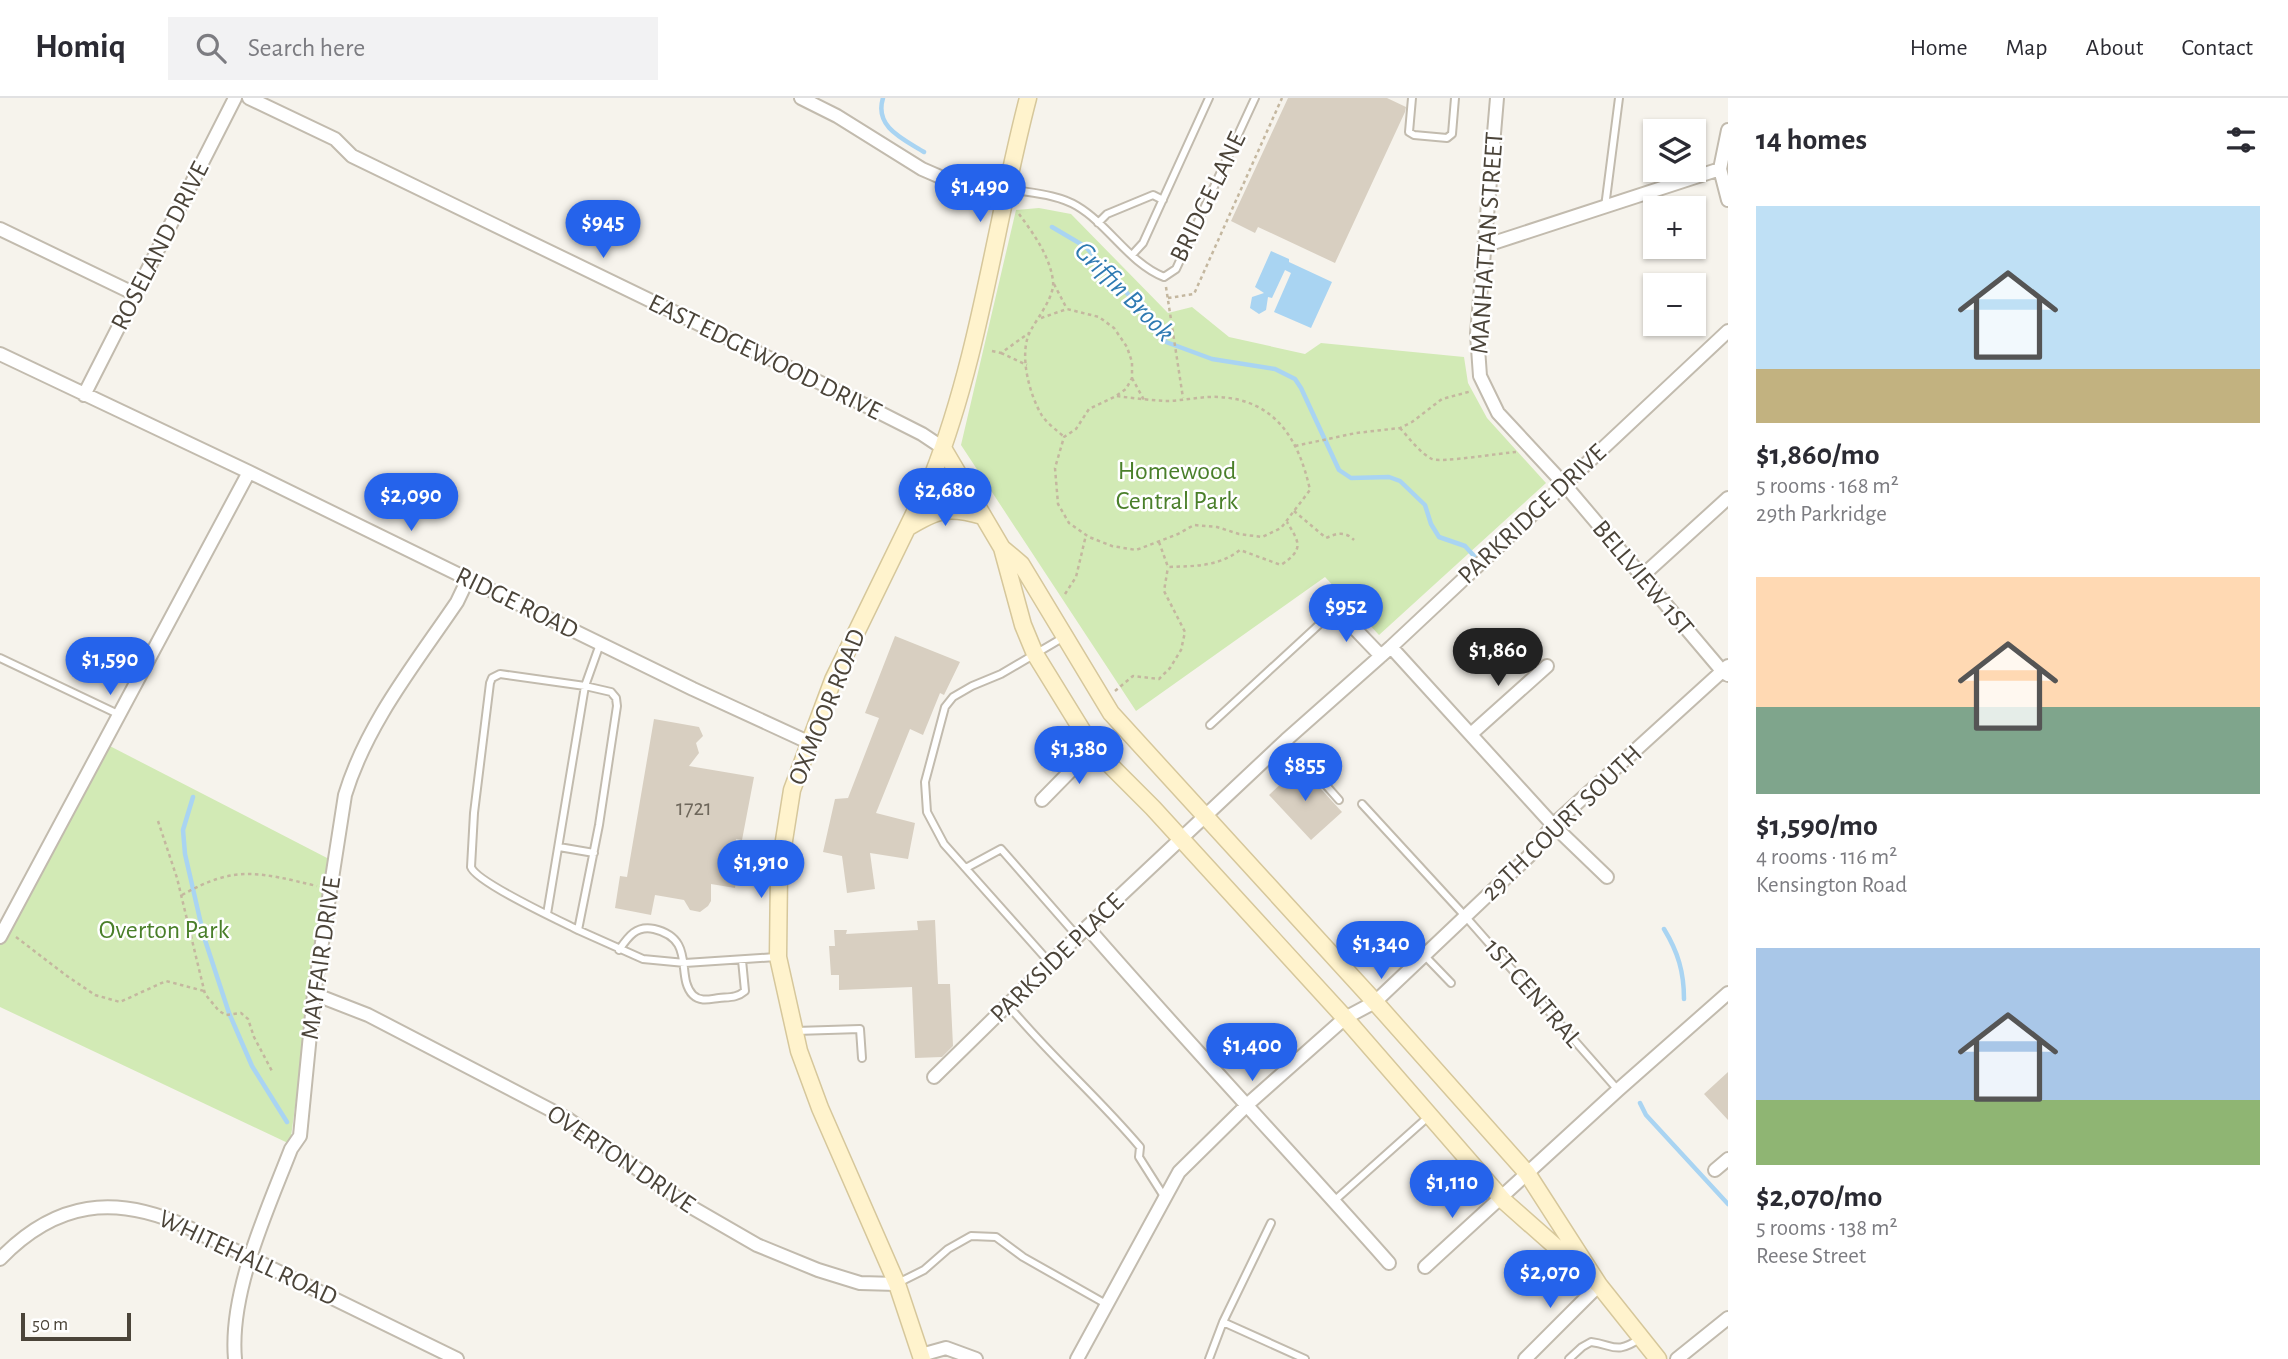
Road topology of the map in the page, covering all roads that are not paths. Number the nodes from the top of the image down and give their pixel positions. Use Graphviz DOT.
graph roads {
  1 [pos="235,98"];
  2 [pos="249,98"];
  3 [pos="802,98"];
  4 [pos="1028,98"];
  5 [pos="1209,98"];
  6 [pos="1255,98"];
  7 [pos="1412,98"];
  8 [pos="1455,98"];
  9 [pos="1497,98"];
  10 [pos="1619,98"];
  11 [pos="1728,130"];
  12 [pos="1720,169"];
  13 [pos="1007,188"];
  14 [pos="1163,200"];
  15 [pos="1728,200"];
  16 [pos="1605,207"];
  17 [pos="1098,223"];
  18 [pos="0,229"];
  19 [pos="1484,246"];
  20 [pos="1132,255"];
  21 [pos="135,294"];
  22 [pos="1728,331"];
  23 [pos="0,354"];
  24 [pos="84,395"];
  25 [pos="943,448"];
  26 [pos="249,472"];
  27 [pos="1564,484"];
  28 [pos="1728,498"];
  29 [pos="983,516"];
  30 [pos="905,530"];
  31 [pos="1002,548"];
  32 [pos="1641,577"];
  33 [pos="468,579"];
  34 [pos="1336,608"];
  35 [pos="1064,637"];
  36 [pos="600,644"];
  37 [pos="1386,651"];
  38 [pos="1035,654"];
  39 [pos="0,658"];
  40 [pos="1547,666"];
  41 [pos="1726,671"];
  42 [pos="585,686"];
  43 [pos="120,715"];
  44 [pos="1210,725"];
  45 [pos="1471,734"];
  46 [pos="1286,740"];
  47 [pos="808,742"];
  48 [pos="1093,748"];
  49 [pos="1042,800"];
  50 [pos="1339,800"];
  51 [pos="1362,804"];
  52 [pos="1205,817"];
  53 [pos="1553,825"];
  54 [pos="1181,839"];
  55 [pos="559,847"];
  56 [pos="594,853"];
  57 [pos="966,868"];
  58 [pos="1607,877"];
  59 [pos="547,914"];
  60 [pos="1465,916"];
  61 [pos="578,930"];
  62 [pos="1083,932"];
  63 [pos="2,933"];
  64 [pos="619,950"];
  65 [pos="1424,955"];
  66 [pos="778,957"];
  67 [pos="742,960"];
  68 [pos="685,963"];
  69 [pos="1051,963"];
  70 [pos="1451,984"];
  71 [pos="314,994"];
  72 [pos="1723,998"];
  73 [pos="1375,1002"];
  74 [pos="1008,1005"];
  75 [pos="1728,1013"];
  76 [pos="1345,1018"];
  77 [pos="794,1031"];
  78 [pos="862,1058"];
  79 [pos="934,1077"];
  80 [pos="1618,1090"];
  81 [pos="1248,1104"];
  82 [pos="1430,1115"];
  83 [pos="1728,1159"];
  84 [pos="1715,1170"];
  85 [pos="1527,1173"];
  86 [pos="1165,1198"];
  87 [pos="1502,1198"];
  88 [pos="1334,1201"];
  89 [pos="1271,1223"];
  90 [pos="0,1259"];
  91 [pos="248,1259"];
  92 [pos="1389,1263"];
  93 [pos="1425,1267"];
  94 [pos="897,1284"];
  95 [pos="1599,1284"];
  96 [pos="1107,1304"];
  97 [pos="1728,1318"];
  98 [pos="1223,1322"];
  99 [pos="1641,1338"];
  100 [pos="921,1357"];
  101 [pos="235,1359"];
  102 [pos="457,1359"];
  103 [pos="976,1359"];
  104 [pos="1077,1359"];
  105 [pos="1209,1359"];
  106 [pos="1305,1359"];
  107 [pos="1525,1359"];
  108 [pos="1569,1359"];
  109 [pos="1658,1359"];
  110 [pos="1677,1359"];
  1 -- 21 [label="street, ROSELAND DRIVE"];
  2 -- 25 [label="street, EAST EDGEWOOD DRIVE"];
  3 -- 13 [label="street"];
  4 -- 13 [label="main road, OXMOOR ROAD"];
  5 -- 14 [label="lane"];
  6 -- 20 [label="lane, BRIDGE LANE"];
  7 -- 8 [label="lane"];
  9 -- 19 [label="street, MANHATTAN STREET"];
  10 -- 16 [label="lane"];
  11 -- 12 [label="street"];
  12 -- 15 [label="street"];
  12 -- 16 [label="street"];
  13 -- 17 [label="lane, BRIDGE LANE"];
  13 -- 25 [label="main road, OXMOOR ROAD"];
  14 -- 17 [label="lane"];
  14 -- 20 [label="lane"];
  16 -- 19 [label="street"];
  17 -- 20 [label="lane, BRIDGE LANE"];
  18 -- 21 [label="street"];
  19 -- 27 [label="street, MANHATTAN STREET"];
  21 -- 24 [label="street, ROSELAND DRIVE"];
  22 -- 27 [label="street, PARKRIDGE DRIVE"];
  23 -- 24 [label="street, RIDGE ROAD"];
  24 -- 26 [label="street, RIDGE ROAD"];
  25 -- 29 [label="main road"];
  25 -- 30 [label="main road, OXMOOR ROAD"];
  26 -- 33 [label="street, RIDGE ROAD"];
  26 -- 43 [label="street"];
  27 -- 32 [label="street, BELLVIEW 1ST"];
  27 -- 37 [label="street, PARKRIDGE DRIVE"];
  28 -- 32 [label="street"];
  29 -- 30 [label="main road"];
  29 -- 31 [label="main road"];
  30 -- 47 [label="main road, OXMOOR ROAD"];
  31 -- 35 [label="main road"];
  31 -- 38 [label="main road"];
  32 -- 41 [label="street, BELLVIEW 1ST"];
  33 -- 36 [label="street, RIDGE ROAD"];
  33 -- 71 [label="street, MAYFAIR DRIVE"];
  34 -- 37 [label="street"];
  34 -- 44 [label="lane"];
  35 -- 38 [label="lane"];
  35 -- 52 [label="main road"];
  36 -- 42 [label="lane"];
  36 -- 47 [label="street, RIDGE ROAD"];
  37 -- 45 [label="street"];
  37 -- 46 [label="street, PARKRIDGE DRIVE"];
  38 -- 48 [label="main road"];
  38 -- 57 [label="lane"];
  39 -- 43 [label="lane"];
  40 -- 45 [label="street"];
  41 -- 53 [label="street, 29TH COURT SOUTH"];
  42 -- 55 [label="lane"];
  42 -- 56 [label="lane"];
  42 -- 59 [label="lane"];
  43 -- 63 [label="street"];
  45 -- 53 [label="street"];
  46 -- 50 [label="lane"];
  46 -- 52 [label="street, PARKRIDGE DRIVE"];
  47 -- 66 [label="main road, OXMOOR ROAD"];
  48 -- 49 [label="street"];
  48 -- 54 [label="main road"];
  51 -- 60 [label="lane, 1ST CENTRAL"];
  52 -- 54 [label="street, PARKRIDGE DRIVE"];
  52 -- 73 [label="main road"];
  53 -- 58 [label="street"];
  53 -- 60 [label="street, 29TH COURT SOUTH"];
  54 -- 62 [label="street, PARKSIDE PLACE"];
  54 -- 76 [label="main road"];
  55 -- 56 [label="lane"];
  55 -- 59 [label="lane"];
  56 -- 61 [label="lane"];
  57 -- 62 [label="lane"];
  57 -- 69 [label="lane"];
  59 -- 61 [label="lane"];
  60 -- 65 [label="street, 29TH COURT SOUTH"];
  60 -- 80 [label="lane, 1ST CENTRAL"];
  61 -- 64 [label="lane"];
  62 -- 69 [label="street, PARKSIDE PLACE"];
  62 -- 81 [label="street"];
  64 -- 68 [label="lane"];
  64 -- 68 [label="lane"];
  65 -- 70 [label="lane"];
  65 -- 73 [label="street, 29TH COURT SOUTH"];
  66 -- 67 [label="lane"];
  66 -- 77 [label="main road, OXMOOR ROAD"];
  67 -- 68 [label="lane"];
  67 -- 68 [label="lane"];
  69 -- 74 [label="street, PARKSIDE PLACE"];
  71 -- 91 [label="street, MAYFAIR DRIVE"];
  71 -- 94 [label="street, OVERTON DRIVE"];
  72 -- 75 [label="street"];
  72 -- 80 [label="street"];
  73 -- 76 [label="street, 29TH COURT SOUTH"];
  73 -- 85 [label="main road"];
  74 -- 79 [label="street, PARKSIDE PLACE"];
  74 -- 86 [label="lane"];
  76 -- 81 [label="street, 29TH COURT SOUTH"];
  76 -- 82 [label="main road"];
  77 -- 78 [label="lane"];
  77 -- 94 [label="main road, OXMOOR ROAD"];
  80 -- 85 [label="street"];
  81 -- 86 [label="street, 29TH COURT SOUTH"];
  81 -- 88 [label="street"];
  82 -- 87 [label="main road"];
  82 -- 88 [label="lane"];
  83 -- 84 [label="street"];
  85 -- 87 [label="street"];
  85 -- 95 [label="main road"];
  86 -- 96 [label="street, 29TH COURT SOUTH"];
  87 -- 93 [label="street"];
  87 -- 95 [label="main road"];
  88 -- 92 [label="street"];
  89 -- 98 [label="lane"];
  90 -- 91 [label="street, WHITEHALL ROAD"];
  91 -- 101 [label="street, MAYFAIR DRIVE"];
  91 -- 102 [label="street, WHITEHALL ROAD"];
  94 -- 96 [label="lane"];
  94 -- 100 [label="main road, OXMOOR ROAD"];
  95 -- 99 [label="main road"];
  95 -- 107 [label="street"];
  96 -- 104 [label="street, 29TH COURT SOUTH"];
  97 -- 110 [label="street"];
  98 -- 105 [label="lane"];
  98 -- 106 [label="lane"];
  99 -- 108 [label="lane"];
  99 -- 109 [label="main road"];
  100 -- 103 [label="street"];
}
